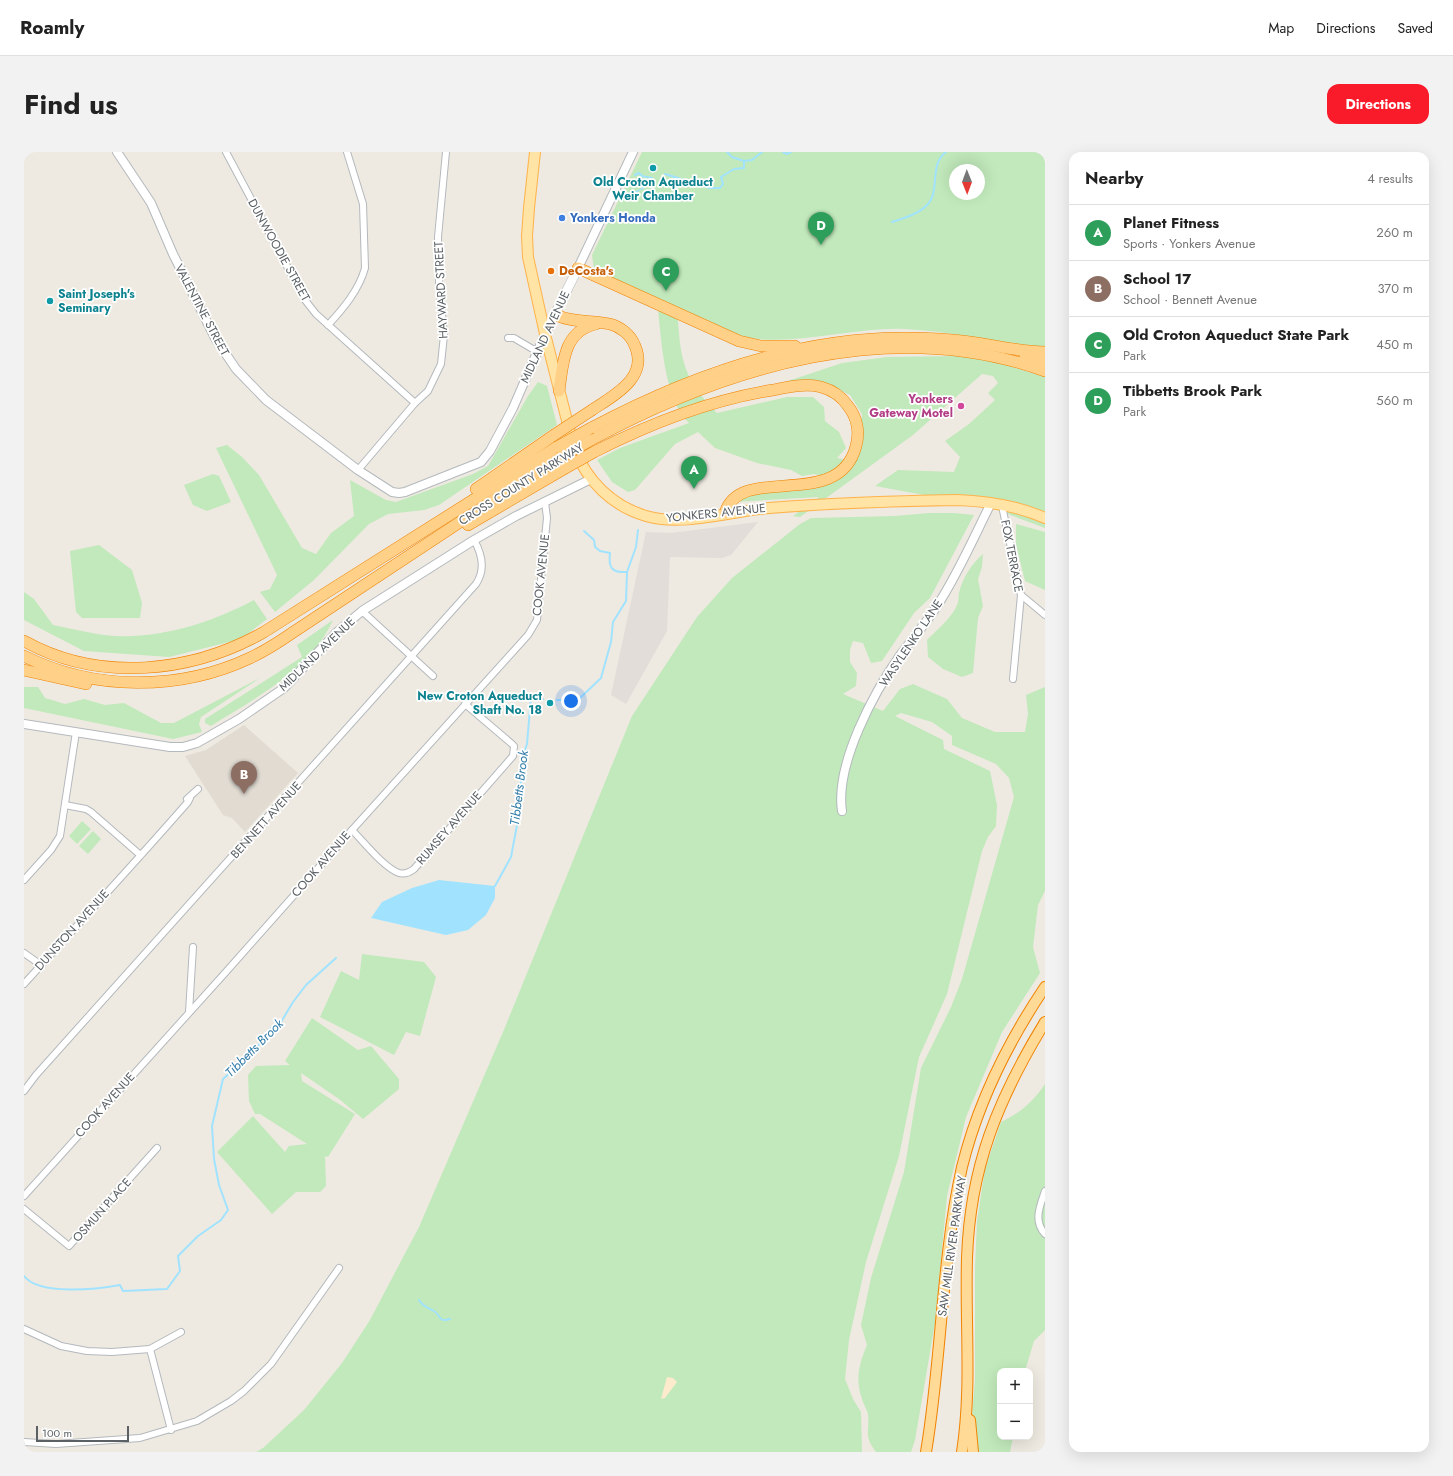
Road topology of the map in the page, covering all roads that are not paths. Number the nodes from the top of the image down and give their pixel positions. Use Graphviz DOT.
graph roads {
  1 [pos="117,152"];
  2 [pos="226,152"];
  3 [pos="348,152"];
  4 [pos="446,152"];
  5 [pos="535,152"];
  6 [pos="634,152"];
  7 [pos="578,268"];
  8 [pos="556,315"];
  9 [pos="606,324"];
  10 [pos="328,325"];
  11 [pos="545,334"];
  12 [pos="508,338"];
  13 [pos="992,345"];
  14 [pos="817,346"];
  15 [pos="536,351"];
  16 [pos="1045,352"];
  17 [pos="1045,362"];
  18 [pos="1045,372"];
  19 [pos="559,391"];
  20 [pos="415,403"];
  21 [pos="358,470"];
  22 [pos="591,479"];
  23 [pos="399,493"];
  24 [pos="545,502"];
  25 [pos="991,504"];
  26 [pos="1002,506"];
  27 [pos="725,513"];
  28 [pos="1045,518"];
  29 [pos="426,530"];
  30 [pos="474,540"];
  31 [pos="407,558"];
  32 [pos="1021,595"];
  33 [pos="362,611"];
  34 [pos="1045,615"];
  35 [pos="24,641"];
  36 [pos="24,656"];
  37 [pos="411,657"];
  38 [pos="24,670"];
  39 [pos="432,676"];
  40 [pos="1013,679"];
  41 [pos="141,682"];
  42 [pos="465,704"];
  43 [pos="24,724"];
  44 [pos="76,732"];
  45 [pos="198,789"];
  46 [pos="190,798"];
  47 [pos="65,805"];
  48 [pos="842,811"];
  49 [pos="352,830"];
  50 [pos="138,853"];
  51 [pos="120,877"];
  52 [pos="24,880"];
  53 [pos="193,947"];
  54 [pos="24,953"];
  55 [pos="41,965"];
  56 [pos="24,984"];
  57 [pos="1045,987"];
  58 [pos="189,1012"];
  59 [pos="1045,1022"];
  60 [pos="24,1091"];
  61 [pos="157,1148"];
  62 [pos="1045,1191"];
  63 [pos="24,1196"];
  64 [pos="24,1209"];
  65 [pos="1045,1234"];
  66 [pos="339,1268"];
  67 [pos="24,1329"];
  68 [pos="181,1332"];
  69 [pos="150,1349"];
  70 [pos="967,1379"];
  71 [pos="171,1430"];
  72 [pos="929,1431"];
  73 [pos="24,1442"];
  74 [pos="922,1452"];
  75 [pos="926,1452"];
  76 [pos="962,1452"];
  77 [pos="973,1452"];
  1 -- 21 [label="street, VALENTINE STREET"];
  2 -- 10 [label="street, DUNWOODIE STREET"];
  3 -- 10 [label="street"];
  4 -- 20 [label="street, HAYWARD STREET"];
  5 -- 11 [label="main road, YONKERS AVENUE"];
  6 -- 7 [label="street, MIDLAND AVENUE"];
  7 -- 8 [label="main road, MIDLAND AVENUE"];
  7 -- 14 [label="highway"];
  8 -- 9 [label="highway"];
  8 -- 11 [label="main road, MIDLAND AVENUE"];
  9 -- 19 [label="highway"];
  9 -- 29 [label="highway, bridge"];
  10 -- 20 [label="street, DUNWOODIE STREET"];
  11 -- 15 [label="street, MIDLAND AVENUE"];
  11 -- 19 [label="main road, YONKERS AVENUE"];
  12 -- 15 [label="street"];
  13 -- 14 [label="highway, CROSS COUNTY PARKWAY"];
  13 -- 16 [label="highway"];
  13 -- 17 [label="highway"];
  14 -- 29 [label="highway, CROSS COUNTY PARKWAY, bridge"];
  15 -- 23 [label="street, MIDLAND AVENUE"];
  18 -- 31 [label="highway, CROSS COUNTY PARKWAY, bridge"];
  19 -- 22 [label="main road, YONKERS AVENUE"];
  20 -- 21 [label="street, HAYWARD STREET"];
  21 -- 23 [label="street, VALENTINE STREET"];
  22 -- 24 [label="street, MIDLAND AVENUE"];
  22 -- 27 [label="main road, YONKERS AVENUE"];
  24 -- 30 [label="street, MIDLAND AVENUE"];
  24 -- 42 [label="street, COOK AVENUE"];
  25 -- 26 [label="main road, YONKERS AVENUE"];
  25 -- 27 [label="main road, YONKERS AVENUE"];
  25 -- 48 [label="street, WASYLENKO LANE"];
  26 -- 28 [label="main road, YONKERS AVENUE"];
  26 -- 32 [label="street, FOX TERRACE"];
  27 -- 31 [label="highway, bridge"];
  29 -- 35 [label="highway, CROSS COUNTY PARKWAY"];
  30 -- 33 [label="street, MIDLAND AVENUE"];
  30 -- 37 [label="street, BENNETT AVENUE"];
  31 -- 41 [label="highway, CROSS COUNTY PARKWAY"];
  32 -- 34 [label="street"];
  32 -- 40 [label="street, FOX TERRACE"];
  33 -- 37 [label="street"];
  33 -- 44 [label="street, MIDLAND AVENUE"];
  36 -- 41 [label="highway, CROSS COUNTY PARKWAY"];
  37 -- 39 [label="street"];
  37 -- 60 [label="street, BENNETT AVENUE"];
  38 -- 41 [label="highway"];
  42 -- 49 [label="street, COOK AVENUE"];
  42 -- 49 [label="street, RUMSEY AVENUE"];
  43 -- 44 [label="street, MIDLAND AVENUE"];
  44 -- 47 [label="street"];
  45 -- 46 [label="street, DUNSTON AVENUE"];
  46 -- 50 [label="street, DUNSTON AVENUE"];
  46 -- 51 [label="street, DUNSTON AVENUE"];
  47 -- 50 [label="street"];
  47 -- 52 [label="street"];
  49 -- 58 [label="street, COOK AVENUE"];
  50 -- 51 [label="street, DUNSTON AVENUE"];
  51 -- 55 [label="street, DUNSTON AVENUE"];
  53 -- 58 [label="street"];
  54 -- 55 [label="street"];
  55 -- 56 [label="street, DUNSTON AVENUE"];
  57 -- 72 [label="highway, SAW MILL RIVER PARKWAY"];
  58 -- 63 [label="street, COOK AVENUE"];
  59 -- 70 [label="highway, SAW MILL RIVER PARKWAY"];
  61 -- 64 [label="street, OSMUN PLACE"];
  62 -- 65 [label="street"];
  66 -- 71 [label="street"];
  67 -- 69 [label="street"];
  68 -- 69 [label="street"];
  69 -- 71 [label="street"];
  70 -- 76 [label="highway, SAW MILL RIVER PARKWAY"];
  70 -- 77 [label="highway"];
  71 -- 73 [label="street"];
  72 -- 74 [label="highway"];
  72 -- 75 [label="highway, SAW MILL RIVER PARKWAY"];
}
